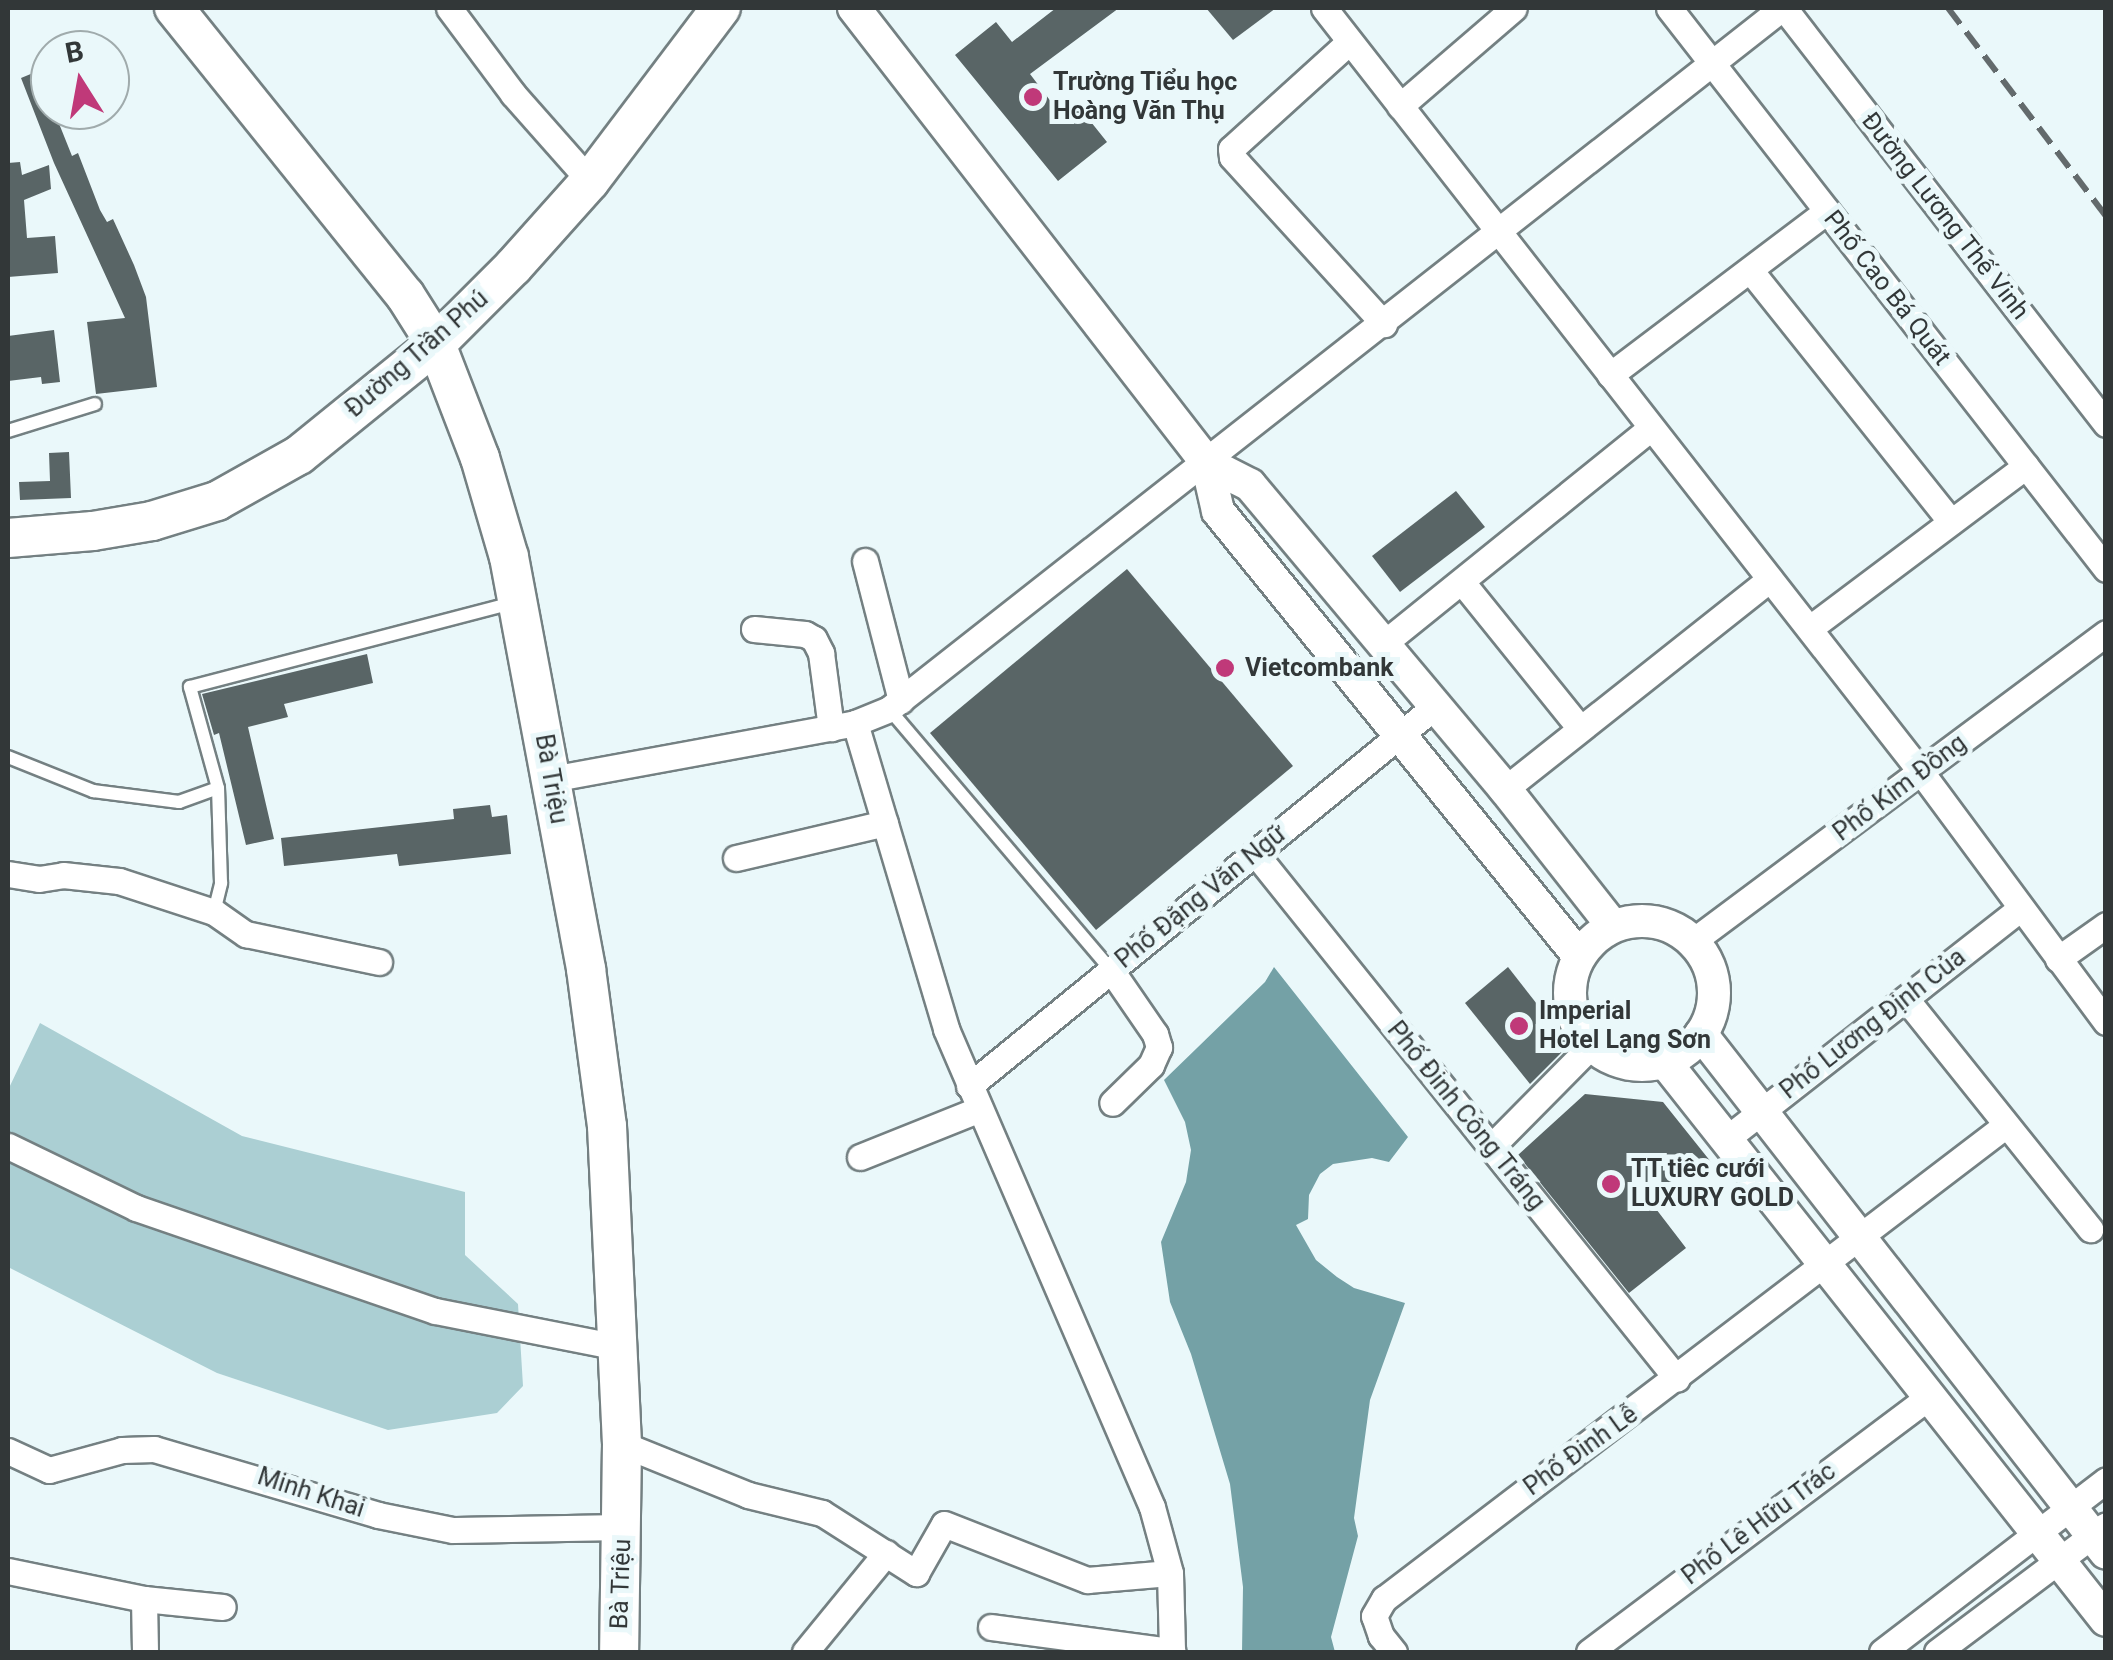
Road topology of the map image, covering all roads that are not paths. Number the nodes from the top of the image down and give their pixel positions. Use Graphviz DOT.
graph roads {
  1 [pos="174,8"];
  2 [pos="450,8"];
  3 [pos="721,8"];
  4 [pos="854,8"];
  5 [pos="1324,8"];
  6 [pos="1514,8"];
  7 [pos="1669,8"];
  8 [pos="1783,8"];
  9 [pos="1349,42"];
  10 [pos="1712,62"];
  11 [pos="1400,106"];
  12 [pos="590,181"];
  13 [pos="1827,211"];
  14 [pos="1498,232"];
  15 [pos="1750,270"];
  16 [pos="1384,324"];
  17 [pos="436,344"];
  18 [pos="1610,375"];
  19 [pos="95,404"];
  20 [pos="2106,424"];
  21 [pos="1652,428"];
  22 [pos="8,430"];
  23 [pos="1207,463"];
  24 [pos="2026,466"];
  25 [pos="1951,522"];
  26 [pos="8,538"];
  27 [pos="865,561"];
  28 [pos="2106,569"];
  29 [pos="1324,575"];
  30 [pos="1770,580"];
  31 [pos="1462,582"];
  32 [pos="520,601"];
  33 [pos="1290,602"];
  34 [pos="754,628"];
  35 [pos="1810,628"];
  36 [pos="2106,633"];
  37 [pos="1383,644"];
  38 [pos="895,704"];
  39 [pos="1434,707"];
  40 [pos="843,725"];
  41 [pos="1579,727"];
  42 [pos="1400,735"];
  43 [pos="8,758"];
  44 [pos="1921,772"];
  45 [pos="551,779"];
  46 [pos="218,788"];
  47 [pos="1505,789"];
  48 [pos="885,823"];
  49 [pos="1255,853"];
  50 [pos="736,858"];
  51 [pos="8,874"];
  52 [pos="2021,908"];
  53 [pos="214,912"];
  54 [pos="2106,925"];
  55 [pos="1612,926"];
  56 [pos="1693,942"];
  57 [pos="1579,956"];
  58 [pos="2058,959"];
  59 [pos="379,962"];
  60 [pos="1111,970"];
  61 [pos="1906,999"];
  62 [pos="2106,1022"];
  63 [pos="1701,1034"];
  64 [pos="1591,1046"];
  65 [pos="1665,1062"];
  66 [pos="974,1097"];
  67 [pos="1112,1103"];
  68 [pos="1760,1112"];
  69 [pos="2006,1124"];
  70 [pos="1725,1140"];
  71 [pos="8,1146"];
  72 [pos="1490,1146"];
  73 [pos="860,1156"];
  74 [pos="2090,1229"];
  75 [pos="1858,1238"];
  76 [pos="1825,1263"];
  77 [pos="619,1347"];
  78 [pos="1964,1368"];
  79 [pos="1677,1379"];
  80 [pos="1930,1396"];
  81 [pos="622,1444"];
  82 [pos="8,1452"];
  83 [pos="2106,1480"];
  84 [pos="2070,1509"];
  85 [pos="623,1527"];
  86 [pos="2038,1534"];
  87 [pos="2101,1538"];
  88 [pos="886,1554"];
  89 [pos="2060,1560"];
  90 [pos="8,1571"];
  91 [pos="1170,1573"];
  92 [pos="144,1599"];
  93 [pos="223,1607"];
  94 [pos="2106,1620"];
  95 [pos="990,1628"];
  96 [pos="145,1652"];
  97 [pos="620,1652"];
  98 [pos="804,1652"];
  99 [pos="1172,1652"];
  100 [pos="1394,1652"];
  101 [pos="1589,1652"];
  102 [pos="1882,1652"];
  103 [pos="1937,1652"];
  1 -- 17 [label="main road, Bà Triệu"];
  2 -- 12 [label="street"];
  3 -- 12 [label="main road, Đường Trần Phú"];
  4 -- 23 [label="street"];
  5 -- 9 [label="street"];
  6 -- 11 [label="street"];
  7 -- 10 [label="street, Phố Cao Bá Quát"];
  8 -- 10 [label="street"];
  8 -- 20 [label="street, Đường Lương Thế Vinh"];
  9 -- 11 [label="street"];
  9 -- 16 [label="street"];
  10 -- 13 [label="street, Phố Cao Bá Quát"];
  10 -- 14 [label="street"];
  11 -- 14 [label="street"];
  12 -- 17 [label="main road, Đường Trần Phú"];
  13 -- 15 [label="street"];
  13 -- 24 [label="street, Phố Cao Bá Quát"];
  14 -- 16 [label="street"];
  14 -- 18 [label="street"];
  15 -- 18 [label="street"];
  15 -- 25 [label="street"];
  16 -- 23 [label="street"];
  17 -- 26 [label="main road, Đường Trần Phú"];
  17 -- 32 [label="main road, Bà Triệu"];
  18 -- 21 [label="street"];
  19 -- 22 [label="lane"];
  21 -- 30 [label="street"];
  21 -- 31 [label="street"];
  23 -- 29 [label="street"];
  23 -- 33 [label="street"];
  23 -- 38 [label="street"];
  24 -- 25 [label="street"];
  24 -- 28 [label="street, Phố Cao Bá Quát"];
  25 -- 35 [label="street"];
  27 -- 38 [label="street"];
  29 -- 33 [label="street"];
  29 -- 37 [label="street"];
  30 -- 35 [label="street"];
  30 -- 41 [label="street"];
  31 -- 37 [label="street"];
  31 -- 41 [label="street"];
  32 -- 45 [label="main road, Bà Triệu"];
  32 -- 46 [label="lane"];
  33 -- 42 [label="street"];
  34 -- 40 [label="street"];
  35 -- 44 [label="street"];
  36 -- 44 [label="street, Phố Kim Đồng"];
  37 -- 39 [label="street"];
  38 -- 40 [label="street"];
  38 -- 60 [label="lane"];
  39 -- 42 [label="street, Phố Đặng Văn Ngữ"];
  39 -- 47 [label="street"];
  40 -- 45 [label="street"];
  40 -- 48 [label="street"];
  41 -- 47 [label="street"];
  42 -- 49 [label="street, Phố Đặng Văn Ngữ"];
  42 -- 57 [label="street"];
  43 -- 46 [label="lane"];
  44 -- 52 [label="street"];
  44 -- 56 [label="street, Phố Kim Đồng"];
  45 -- 77 [label="main road, Bà Triệu"];
  46 -- 53 [label="lane"];
  47 -- 55 [label="street"];
  48 -- 50 [label="street"];
  48 -- 66 [label="street"];
  49 -- 60 [label="street, Phố Đặng Văn Ngữ"];
  49 -- 72 [label="street, Phố Đinh Công Tráng"];
  51 -- 53 [label="street"];
  52 -- 58 [label="street"];
  52 -- 61 [label="street, Phố Lương Định Của"];
  53 -- 59 [label="street"];
  54 -- 58 [label="street"];
  55 -- 56 [label="street"];
  55 -- 57 [label="street"];
  56 -- 63 [label="street"];
  57 -- 64 [label="street"];
  58 -- 62 [label="street"];
  60 -- 66 [label="street, Phố Đặng Văn Ngữ"];
  60 -- 67 [label="street"];
  61 -- 68 [label="street, Phố Lương Định Của"];
  61 -- 69 [label="street"];
  63 -- 65 [label="street"];
  63 -- 68 [label="street"];
  64 -- 65 [label="street"];
  64 -- 72 [label="street"];
  65 -- 70 [label="street"];
  66 -- 73 [label="street, Phố Đặng Văn Ngữ"];
  66 -- 91 [label="street"];
  68 -- 70 [label="street, Phố Lương Định Của"];
  68 -- 75 [label="street"];
  69 -- 74 [label="street"];
  69 -- 75 [label="street, Phố Đinh Lễ"];
  70 -- 76 [label="street"];
  71 -- 77 [label="street"];
  72 -- 79 [label="street, Phố Đinh Công Tráng"];
  75 -- 76 [label="street, Phố Đinh Lễ"];
  75 -- 78 [label="street"];
  76 -- 79 [label="street, Phố Đinh Lễ"];
  76 -- 80 [label="street"];
  77 -- 81 [label="main road, Bà Triệu"];
  78 -- 80 [label="street"];
  78 -- 84 [label="street"];
  79 -- 100 [label="street, Phố Đinh Lễ"];
  80 -- 86 [label="street"];
  80 -- 101 [label="street, Phố Lê Hữu Trác"];
  81 -- 85 [label="main road, Bà Triệu"];
  81 -- 88 [label="street"];
  82 -- 85 [label="street, Minh Khai"];
  83 -- 84 [label="street"];
  84 -- 86 [label="street"];
  84 -- 87 [label="street"];
  85 -- 97 [label="main road, Bà Triệu"];
  86 -- 89 [label="street"];
  86 -- 102 [label="street"];
  87 -- 89 [label="street"];
  88 -- 91 [label="street"];
  88 -- 98 [label="street"];
  89 -- 94 [label="street"];
  89 -- 103 [label="street"];
  90 -- 92 [label="street"];
  91 -- 99 [label="street"];
  92 -- 93 [label="street"];
  92 -- 96 [label="street"];
  95 -- 99 [label="street"];
}
